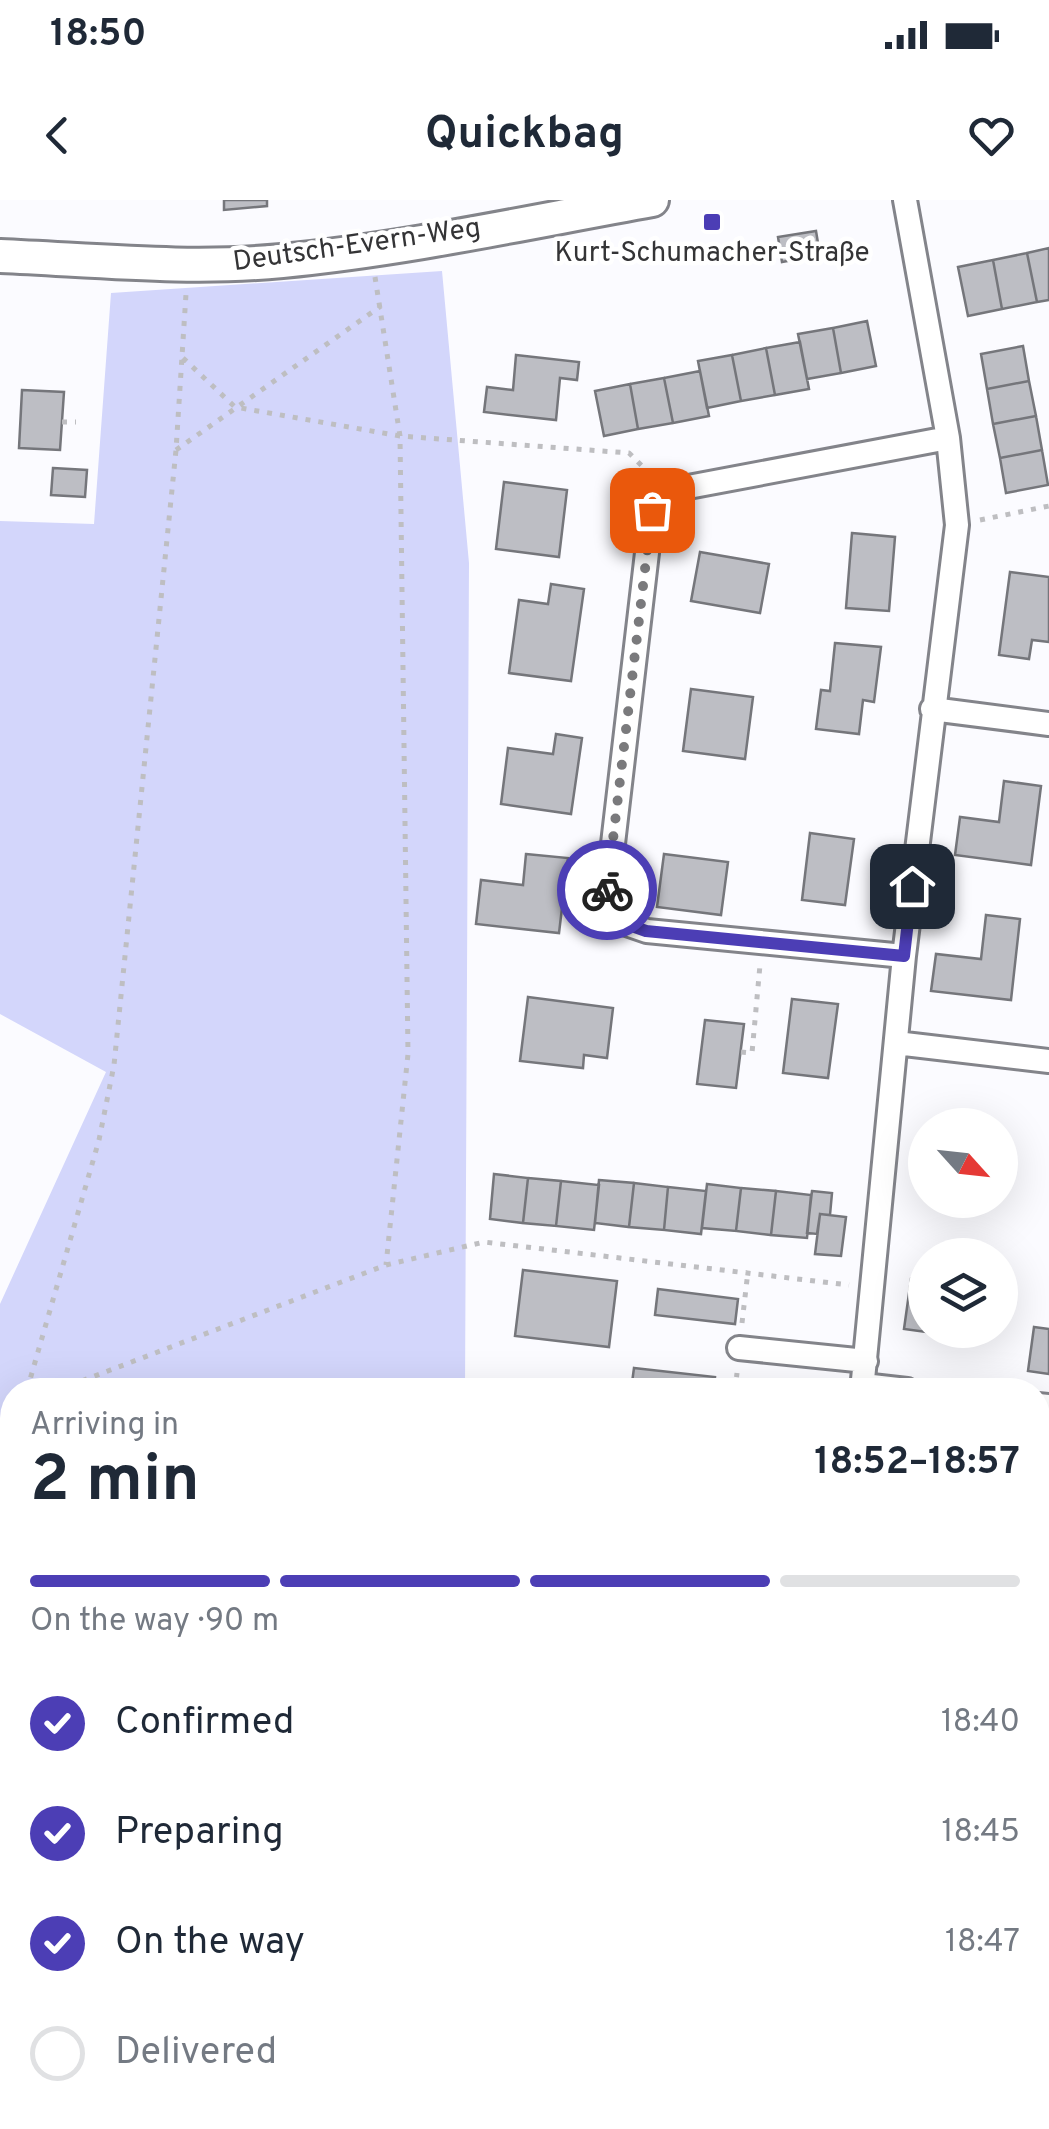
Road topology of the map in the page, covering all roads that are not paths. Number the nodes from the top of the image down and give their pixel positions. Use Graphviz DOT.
graph roads {
  1 [pos="652,200"];
  2 [pos="905,200"];
  3 [pos="0,256"];
  4 [pos="948,438"];
  5 [pos="932,709"];
  6 [pos="1049,724"];
  7 [pos="904,956"];
  8 [pos="896,1043"];
  9 [pos="1049,1061"];
  10 [pos="739,1348"];
  11 [pos="866,1361"];
  12 [pos="864,1378"];
  1 -- 3 [label="street, Deutsch-Evern-Weg"];
  2 -- 4 [label="street"];
  4 -- 5 [label="street"];
  4 -- 7 [label="street"];
  5 -- 6 [label="street"];
  5 -- 7 [label="street"];
  7 -- 8 [label="street"];
  8 -- 9 [label="street"];
  8 -- 11 [label="street"];
  10 -- 11 [label="street"];
  11 -- 12 [label="street"];
}
